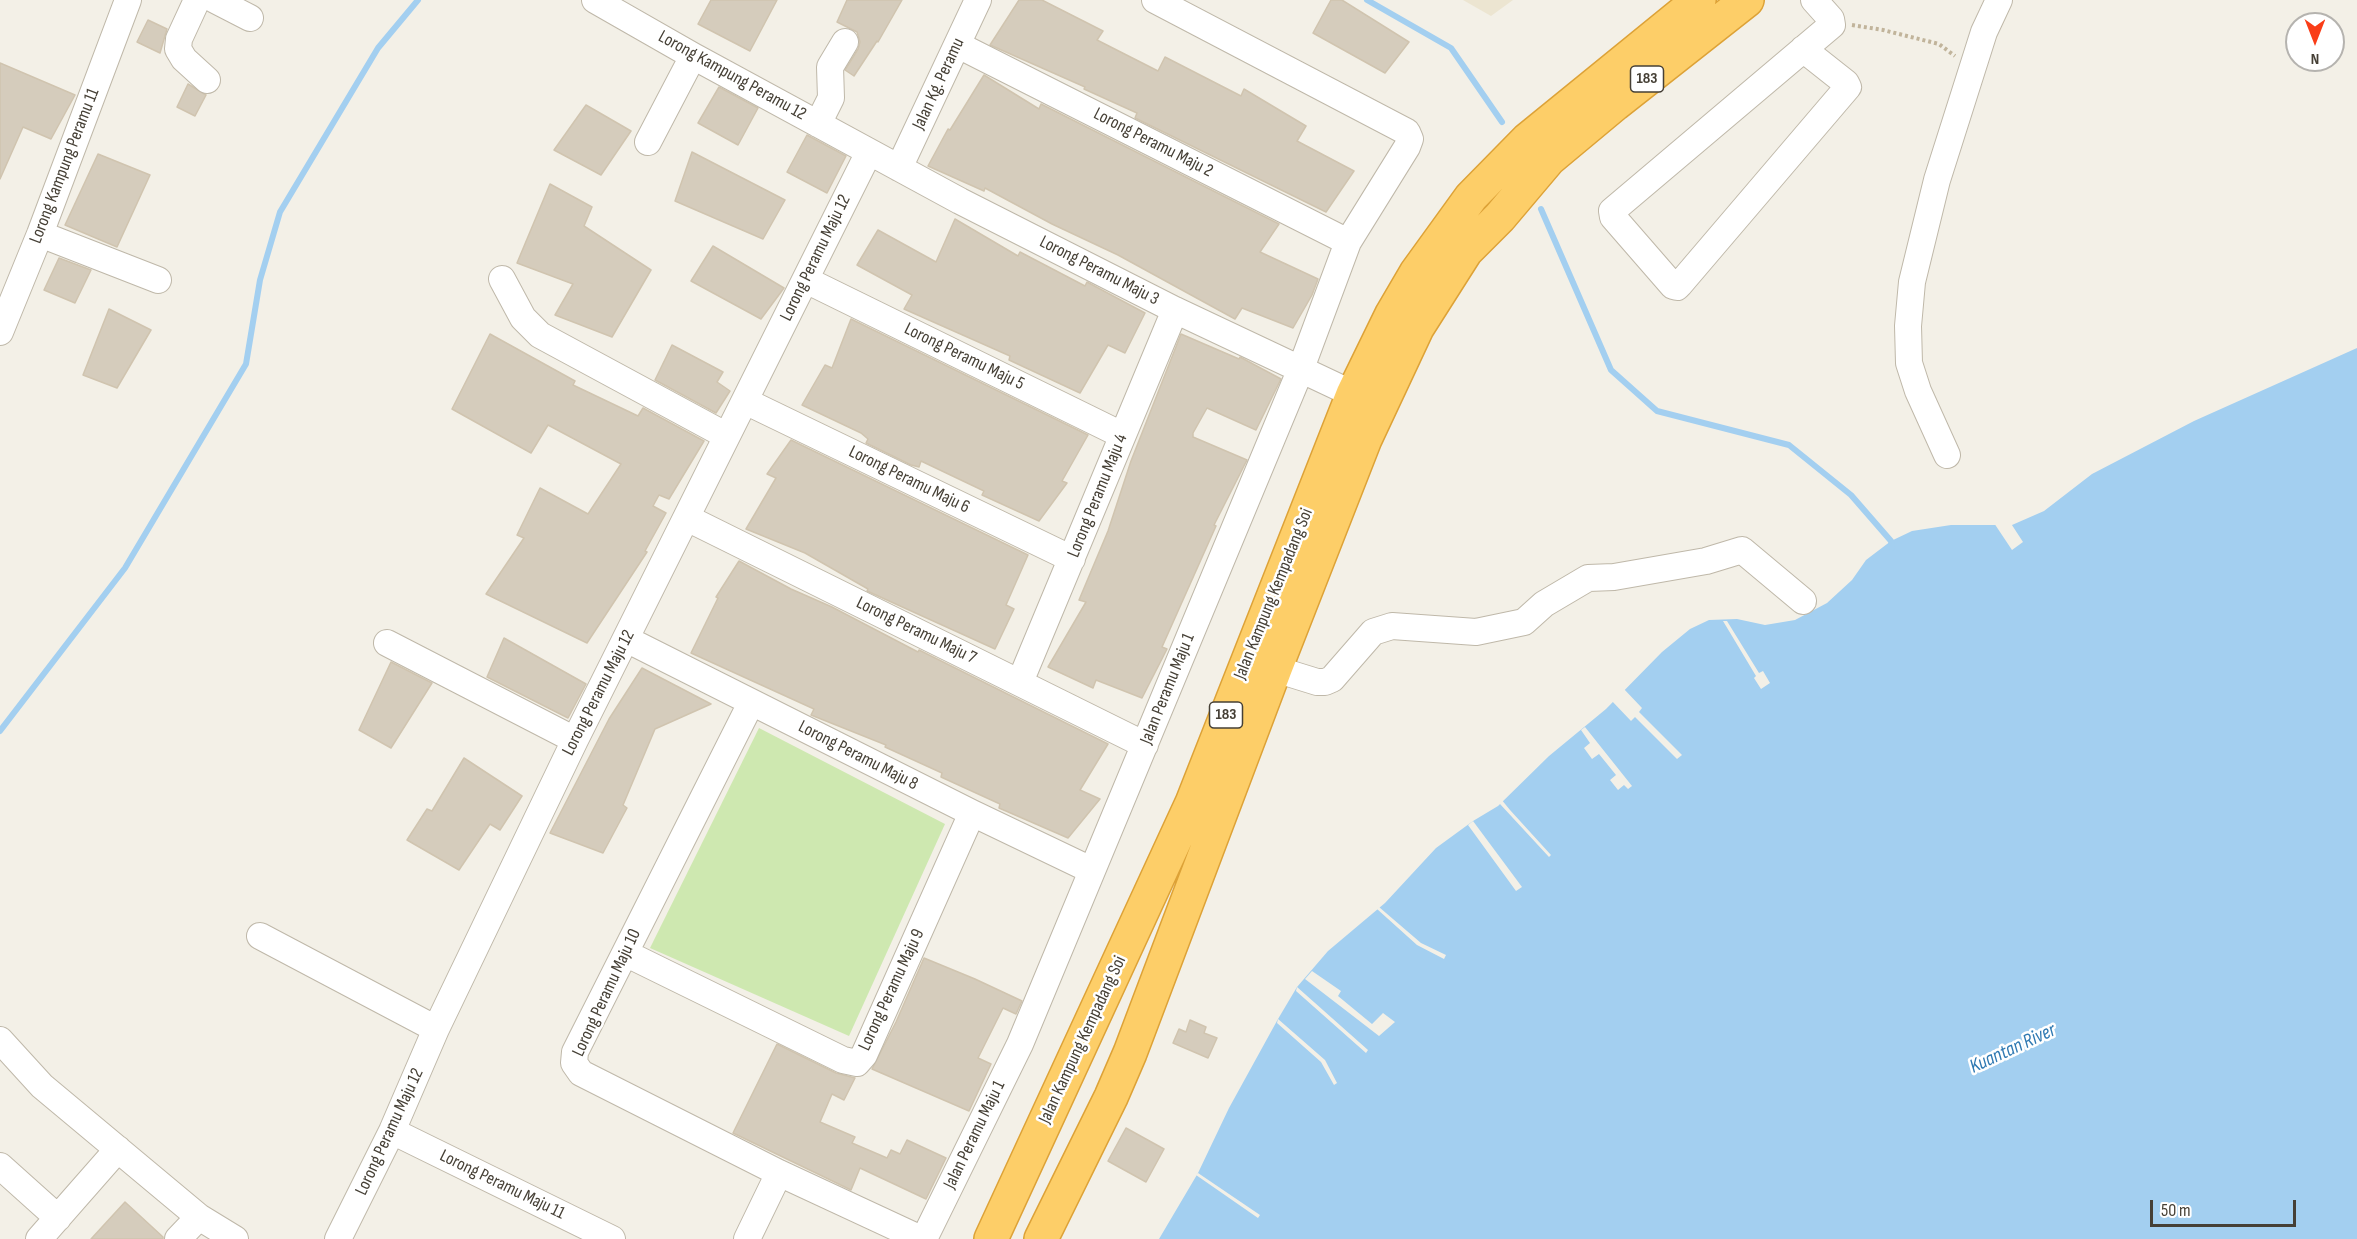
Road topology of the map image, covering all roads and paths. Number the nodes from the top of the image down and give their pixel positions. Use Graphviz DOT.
graph roads {
  1 [pos="128,0"];
  2 [pos="197,0"];
  3 [pos="215,0"];
  4 [pos="595,0"];
  5 [pos="978,0"];
  6 [pos="1155,0"];
  7 [pos="1747,0"];
  8 [pos="1814,0"];
  9 [pos="1999,0"];
  10 [pos="1693,3"];
  11 [pos="250,18"];
  12 [pos="1831,20"];
  13 [pos="845,42"];
  14 [pos="958,45"];
  15 [pos="1803,49"];
  16 [pos="693,56"];
  17 [pos="1973,69"];
  18 [pos="207,80"];
  19 [pos="818,124"];
  20 [pos="648,142"];
  21 [pos="1538,149"];
  22 [pos="869,152"];
  23 [pos="899,168"];
  24 [pos="40,234"];
  25 [pos="1348,242"];
  26 [pos="502,279"];
  27 [pos="158,280"];
  28 [pos="806,280"];
  29 [pos="1175,310"];
  30 [pos="0,332"];
  31 [pos="1300,371"];
  32 [pos="1353,394"];
  33 [pos="745,401"];
  34 [pos="727,435"];
  35 [pos="1122,435"];
  36 [pos="1947,455"];
  37 [pos="687,518"];
  38 [pos="1072,560"];
  39 [pos="1803,601"];
  40 [pos="626,639"];
  41 [pos="387,643"];
  42 [pos="1275,669"];
  43 [pos="1020,682"];
  44 [pos="751,703"];
  45 [pos="575,740"];
  46 [pos="1145,745"];
  47 [pos="972,813"];
  48 [pos="1091,870"];
  49 [pos="260,936"];
  50 [pos="625,953"];
  51 [pos="436,1029"];
  52 [pos="0,1040"];
  53 [pos="1067,1073"];
  54 [pos="1111,1097"];
  55 [pos="392,1131"];
  56 [pos="118,1149"];
  57 [pos="0,1166"];
  58 [pos="779,1173"];
  59 [pos="199,1217"];
  60 [pos="58,1218"];
  61 [pos="39,1239"];
  62 [pos="178,1239"];
  63 [pos="236,1239"];
  64 [pos="339,1239"];
  65 [pos="612,1239"];
  66 [pos="747,1239"];
  67 [pos="922,1239"];
  68 [pos="991,1239"];
  69 [pos="1041,1239"];
  1 -- 24 [label="street, Lorong Kampung Peramu 11"];
  2 -- 18 [label="street"];
  3 -- 11 [label="street"];
  4 -- 16 [label="street, Lorong Kampung Peramu 12"];
  5 -- 14 [label="street, Jalan Kg. Peramu"];
  6 -- 25 [label="street, Jalan Peramu Maju 1"];
  7 -- 21 [label="highway, 183"];
  8 -- 12 [label="street"];
  9 -- 17 [label="street"];
  10 -- 21 [label="highway, 183"];
  12 -- 15 [label="street"];
  12 -- 17 [label="path"];
  13 -- 19 [label="street"];
  14 -- 23 [label="street, Jalan Kg. Peramu"];
  14 -- 25 [label="street, Lorong Peramu Maju 2"];
  15 -- 15 [label="street"];
  16 -- 19 [label="street, Lorong Kampung Peramu 12"];
  16 -- 20 [label="street"];
  17 -- 36 [label="street"];
  19 -- 22 [label="street, Lorong Kampung Peramu 12"];
  21 -- 32 [label="highway, Jalan Kampung Kempadang Soi / 183"];
  21 -- 42 [label="highway, Jalan Kampung Kempadang Soi / 183"];
  22 -- 23 [label="street, Lorong Kampung Peramu 12"];
  22 -- 28 [label="street, Lorong Peramu Maju 12"];
  23 -- 29 [label="street, Lorong Peramu Maju 3"];
  24 -- 27 [label="street"];
  24 -- 30 [label="street, Lorong Kampung Peramu 11"];
  25 -- 31 [label="street, Jalan Peramu Maju 1"];
  26 -- 34 [label="street"];
  28 -- 33 [label="street, Lorong Peramu Maju 12"];
  28 -- 35 [label="street, Lorong Peramu Maju 5"];
  29 -- 31 [label="street, Lorong Peramu Maju 3"];
  29 -- 35 [label="street, Lorong Peramu Maju 4"];
  31 -- 32 [label="street, Lorong Peramu Maju 3"];
  31 -- 46 [label="street, Jalan Peramu Maju 1"];
  32 -- 53 [label="highway, Jalan Kampung Kempadang Soi / 183"];
  33 -- 34 [label="street, Lorong Peramu Maju 12"];
  33 -- 38 [label="street, Lorong Peramu Maju 6"];
  34 -- 37 [label="street, Lorong Peramu Maju 12"];
  35 -- 38 [label="street, Lorong Peramu Maju 4"];
  37 -- 40 [label="street, Lorong Peramu Maju 12"];
  37 -- 43 [label="street, Lorong Peramu Maju 7"];
  38 -- 43 [label="street, Lorong Peramu Maju 4"];
  39 -- 42 [label="street"];
  40 -- 44 [label="street, Lorong Peramu Maju 8"];
  40 -- 45 [label="street, Lorong Peramu Maju 12"];
  41 -- 45 [label="street"];
  42 -- 54 [label="highway, Jalan Kampung Kempadang Soi / 183"];
  43 -- 46 [label="street, Lorong Peramu Maju 7"];
  44 -- 47 [label="street, Lorong Peramu Maju 8"];
  44 -- 50 [label="street, Lorong Peramu Maju 10"];
  45 -- 51 [label="street, Lorong Peramu Maju 12"];
  46 -- 48 [label="street, Jalan Peramu Maju 1"];
  47 -- 48 [label="street, Lorong Peramu Maju 8"];
  47 -- 50 [label="street, Lorong Peramu Maju 9"];
  48 -- 67 [label="street, Jalan Peramu Maju 1"];
  49 -- 51 [label="street"];
  50 -- 58 [label="street, Lorong Peramu Maju 10"];
  51 -- 55 [label="street, Lorong Peramu Maju 12"];
  52 -- 56 [label="street"];
  53 -- 54 [label="highway"];
  53 -- 68 [label="highway, Jalan Kampung Kempadang Soi / 183"];
  54 -- 69 [label="highway, Jalan Kampung Kempadang Soi / 183"];
  55 -- 64 [label="street, Lorong Peramu Maju 12"];
  55 -- 65 [label="street, Lorong Peramu Maju 11"];
  56 -- 59 [label="street"];
  56 -- 60 [label="street"];
  57 -- 60 [label="street"];
  58 -- 66 [label="street"];
  58 -- 67 [label="street, Lorong Peramu Maju 10"];
  59 -- 62 [label="street"];
  59 -- 63 [label="street"];
  60 -- 61 [label="street"];
}
